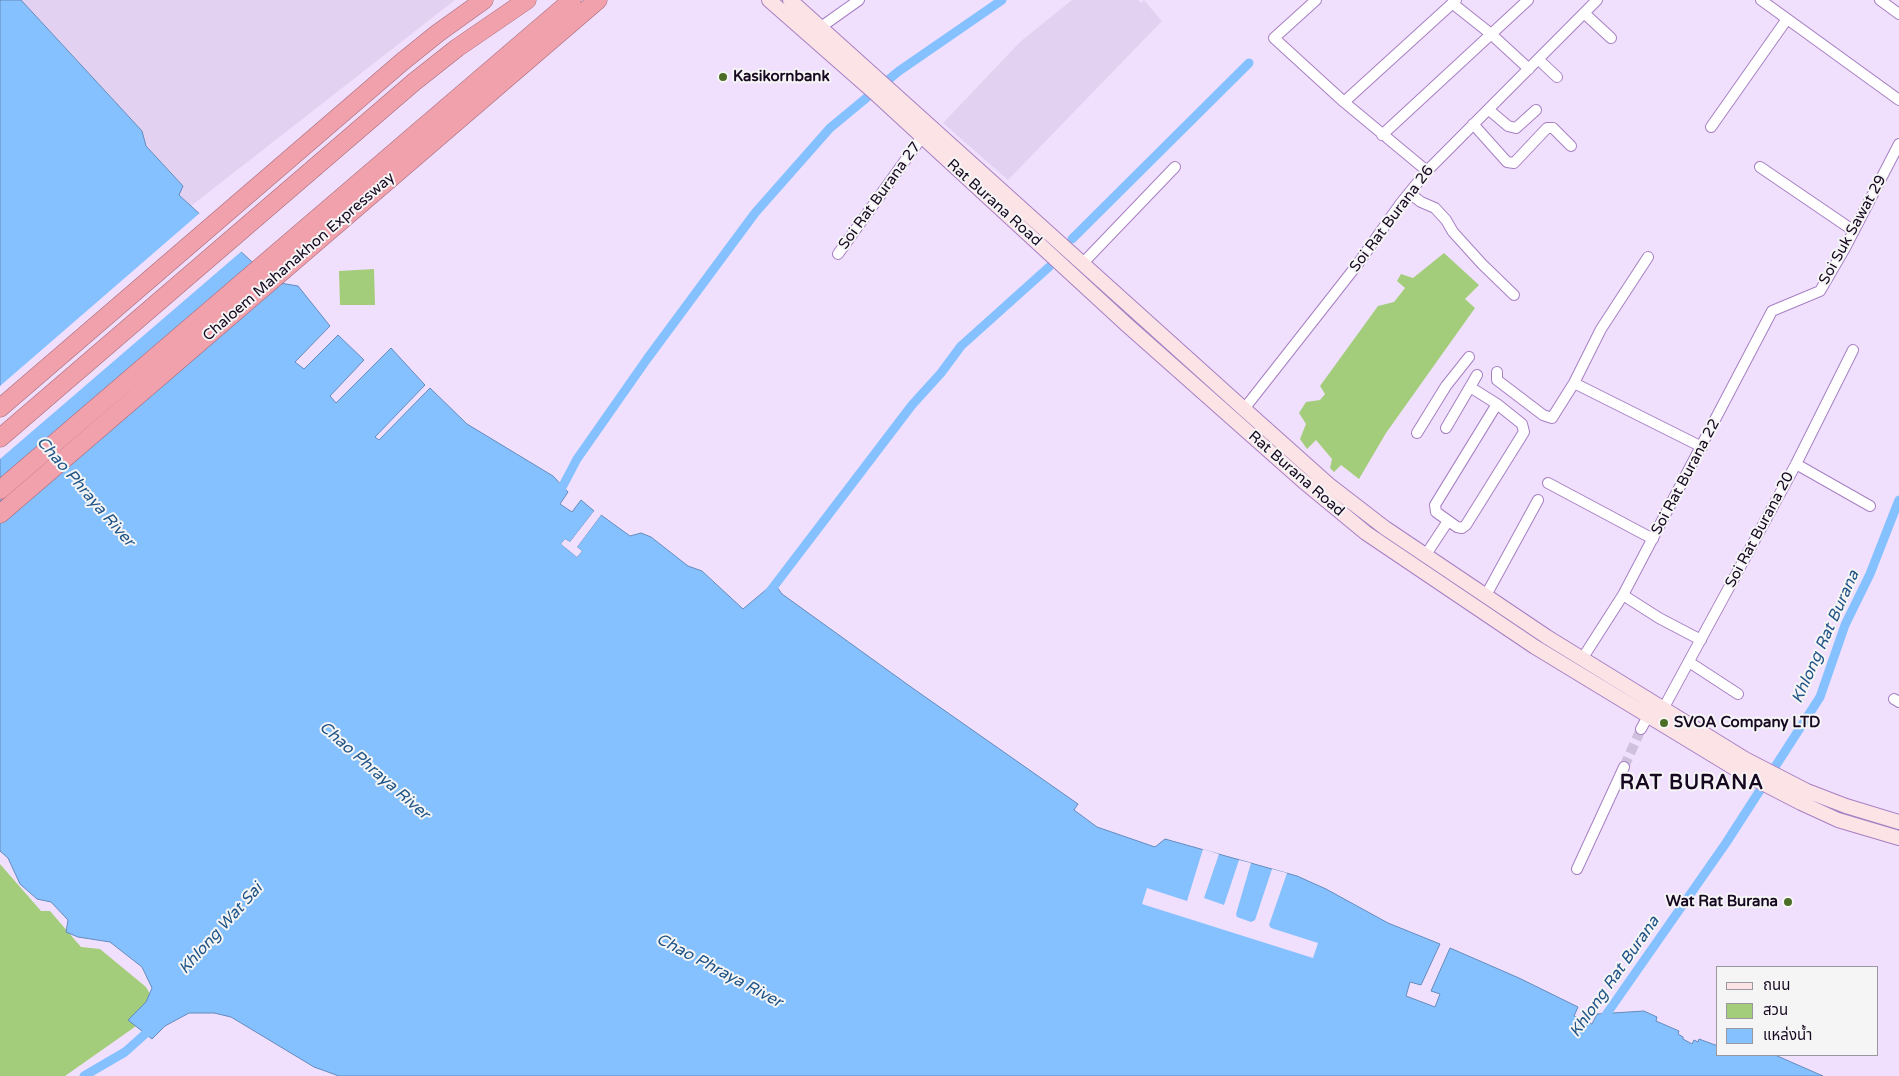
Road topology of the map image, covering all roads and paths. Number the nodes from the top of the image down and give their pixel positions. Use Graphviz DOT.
graph roads {
  1 [pos="484,0"];
  2 [pos="527,0"];
  3 [pos="572,0"];
  4 [pos="598,0"];
  5 [pos="769,0"];
  6 [pos="790,0"];
  7 [pos="859,0"];
  8 [pos="1316,0"];
  9 [pos="1528,0"];
  10 [pos="1597,0"];
  11 [pos="1761,0"];
  12 [pos="1880,0"];
  13 [pos="1454,2"];
  14 [pos="1584,13"];
  15 [pos="1899,14"];
  16 [pos="1787,19"];
  17 [pos="821,27"];
  18 [pos="1491,34"];
  19 [pos="1612,38"];
  20 [pos="1539,60"];
  21 [pos="1529,68"];
  22 [pos="1557,77"];
  23 [pos="876,87"];
  24 [pos="1899,100"];
  25 [pos="1344,102"];
  26 [pos="1489,110"];
  27 [pos="1536,110"];
  28 [pos="1473,124"];
  29 [pos="1712,127"];
  30 [pos="1382,135"];
  31 [pos="922,137"];
  32 [pos="1899,144"];
  33 [pos="1572,146"];
  34 [pos="1175,167"];
  35 [pos="1760,168"];
  36 [pos="1427,171"];
  37 [pos="1409,193"];
  38 [pos="1854,231"];
  39 [pos="838,254"];
  40 [pos="1648,257"];
  41 [pos="1082,264"];
  42 [pos="1514,295"];
  43 [pos="1793,302"];
  44 [pos="1853,350"];
  45 [pos="1469,357"];
  46 [pos="1497,372"];
  47 [pos="1477,375"];
  48 [pos="1574,383"];
  49 [pos="1470,387"];
  50 [pos="1497,404"];
  51 [pos="0,408"];
  52 [pos="1244,409"];
  53 [pos="1446,428"];
  54 [pos="1417,433"];
  55 [pos="0,438"];
  56 [pos="1702,446"];
  57 [pos="1796,464"];
  58 [pos="1548,483"];
  59 [pos="0,490"];
  60 [pos="1538,500"];
  61 [pos="1870,506"];
  62 [pos="0,514"];
  63 [pos="1448,521"];
  64 [pos="1653,539"];
  65 [pos="1426,556"];
  66 [pos="1623,595"];
  67 [pos="1485,596"];
  68 [pos="1701,640"];
  69 [pos="1582,659"];
  70 [pos="1689,662"];
  71 [pos="1738,694"];
  72 [pos="1664,709"];
  73 [pos="1648,716"];
  74 [pos="1641,729"];
  75 [pos="1742,765"];
  76 [pos="1624,767"];
  77 [pos="1804,797"];
  78 [pos="1899,822"];
  79 [pos="1899,838"];
  80 [pos="1577,869"];
  1 -- 51 [label="highway"];
  2 -- 55 [label="highway"];
  3 -- 59 [label="highway, Chaloem Mahanakhon Expressway"];
  4 -- 62 [label="highway, Chaloem Mahanakhon Expressway"];
  5 -- 23 [label="main road, Rat Burana Road"];
  6 -- 17 [label="main road, Rat Burana Road"];
  7 -- 17 [label="street"];
  8 -- 25 [label="street"];
  9 -- 18 [label="street"];
  10 -- 14 [label="street, Soi Rat Burana 26"];
  11 -- 16 [label="street"];
  12 -- 15 [label="street"];
  13 -- 18 [label="street"];
  13 -- 25 [label="street"];
  14 -- 19 [label="street"];
  14 -- 20 [label="street, Soi Rat Burana 26"];
  16 -- 24 [label="street"];
  16 -- 29 [label="street"];
  17 -- 23 [label="main road, Rat Burana Road"];
  18 -- 21 [label="street"];
  18 -- 30 [label="street"];
  20 -- 21 [label="street, Soi Rat Burana 26"];
  20 -- 22 [label="street"];
  21 -- 26 [label="street, Soi Rat Burana 26"];
  23 -- 31 [label="main road, Rat Burana Road"];
  23 -- 41 [label="main road, Rat Burana Road"];
  25 -- 30 [label="street"];
  26 -- 27 [label="street"];
  26 -- 28 [label="street, Soi Rat Burana 26"];
  28 -- 33 [label="street"];
  28 -- 36 [label="street, Soi Rat Burana 26"];
  30 -- 36 [label="street"];
  31 -- 39 [label="street, Soi Rat Burana 27"];
  31 -- 73 [label="main road, Rat Burana Road"];
  32 -- 38 [label="street, Soi Suk Sawat 29"];
  34 -- 41 [label="street"];
  35 -- 38 [label="street"];
  36 -- 37 [label="street, Soi Rat Burana 26"];
  37 -- 42 [label="street"];
  37 -- 52 [label="street, Soi Rat Burana 26"];
  38 -- 43 [label="street, Soi Suk Sawat 29"];
  40 -- 48 [label="street"];
  41 -- 52 [label="main road, Rat Burana Road"];
  43 -- 56 [label="street, Soi Rat Burana 22"];
  44 -- 57 [label="street, Soi Rat Burana 20"];
  45 -- 54 [label="street"];
  46 -- 48 [label="street"];
  47 -- 49 [label="street"];
  48 -- 56 [label="street"];
  49 -- 50 [label="street"];
  49 -- 53 [label="street"];
  50 -- 63 [label="street"];
  50 -- 63 [label="street"];
  52 -- 65 [label="main road, Rat Burana Road"];
  56 -- 64 [label="street, Soi Rat Burana 22"];
  57 -- 61 [label="street"];
  57 -- 68 [label="street, Soi Rat Burana 20"];
  58 -- 64 [label="street"];
  60 -- 67 [label="street"];
  63 -- 65 [label="street"];
  64 -- 66 [label="street, Soi Rat Burana 22"];
  65 -- 67 [label="main road, Rat Burana Road"];
  66 -- 68 [label="street"];
  66 -- 69 [label="street, Soi Rat Burana 22"];
  67 -- 69 [label="main road, Rat Burana Road"];
  68 -- 70 [label="street, Soi Rat Burana 20"];
  69 -- 72 [label="main road, Rat Burana Road"];
  70 -- 71 [label="street"];
  70 -- 72 [label="street, Soi Rat Burana 20"];
  72 -- 75 [label="main road, Rat Burana Road"];
  73 -- 74 [label="street"];
  73 -- 75 [label="main road, Rat Burana Road"];
  75 -- 77 [label="main road, Rat Burana Road"];
  76 -- 80 [label="street"];
  77 -- 78 [label="main road, Rat Burana Road"];
  77 -- 79 [label="main road, Rat Burana Road"];
}
